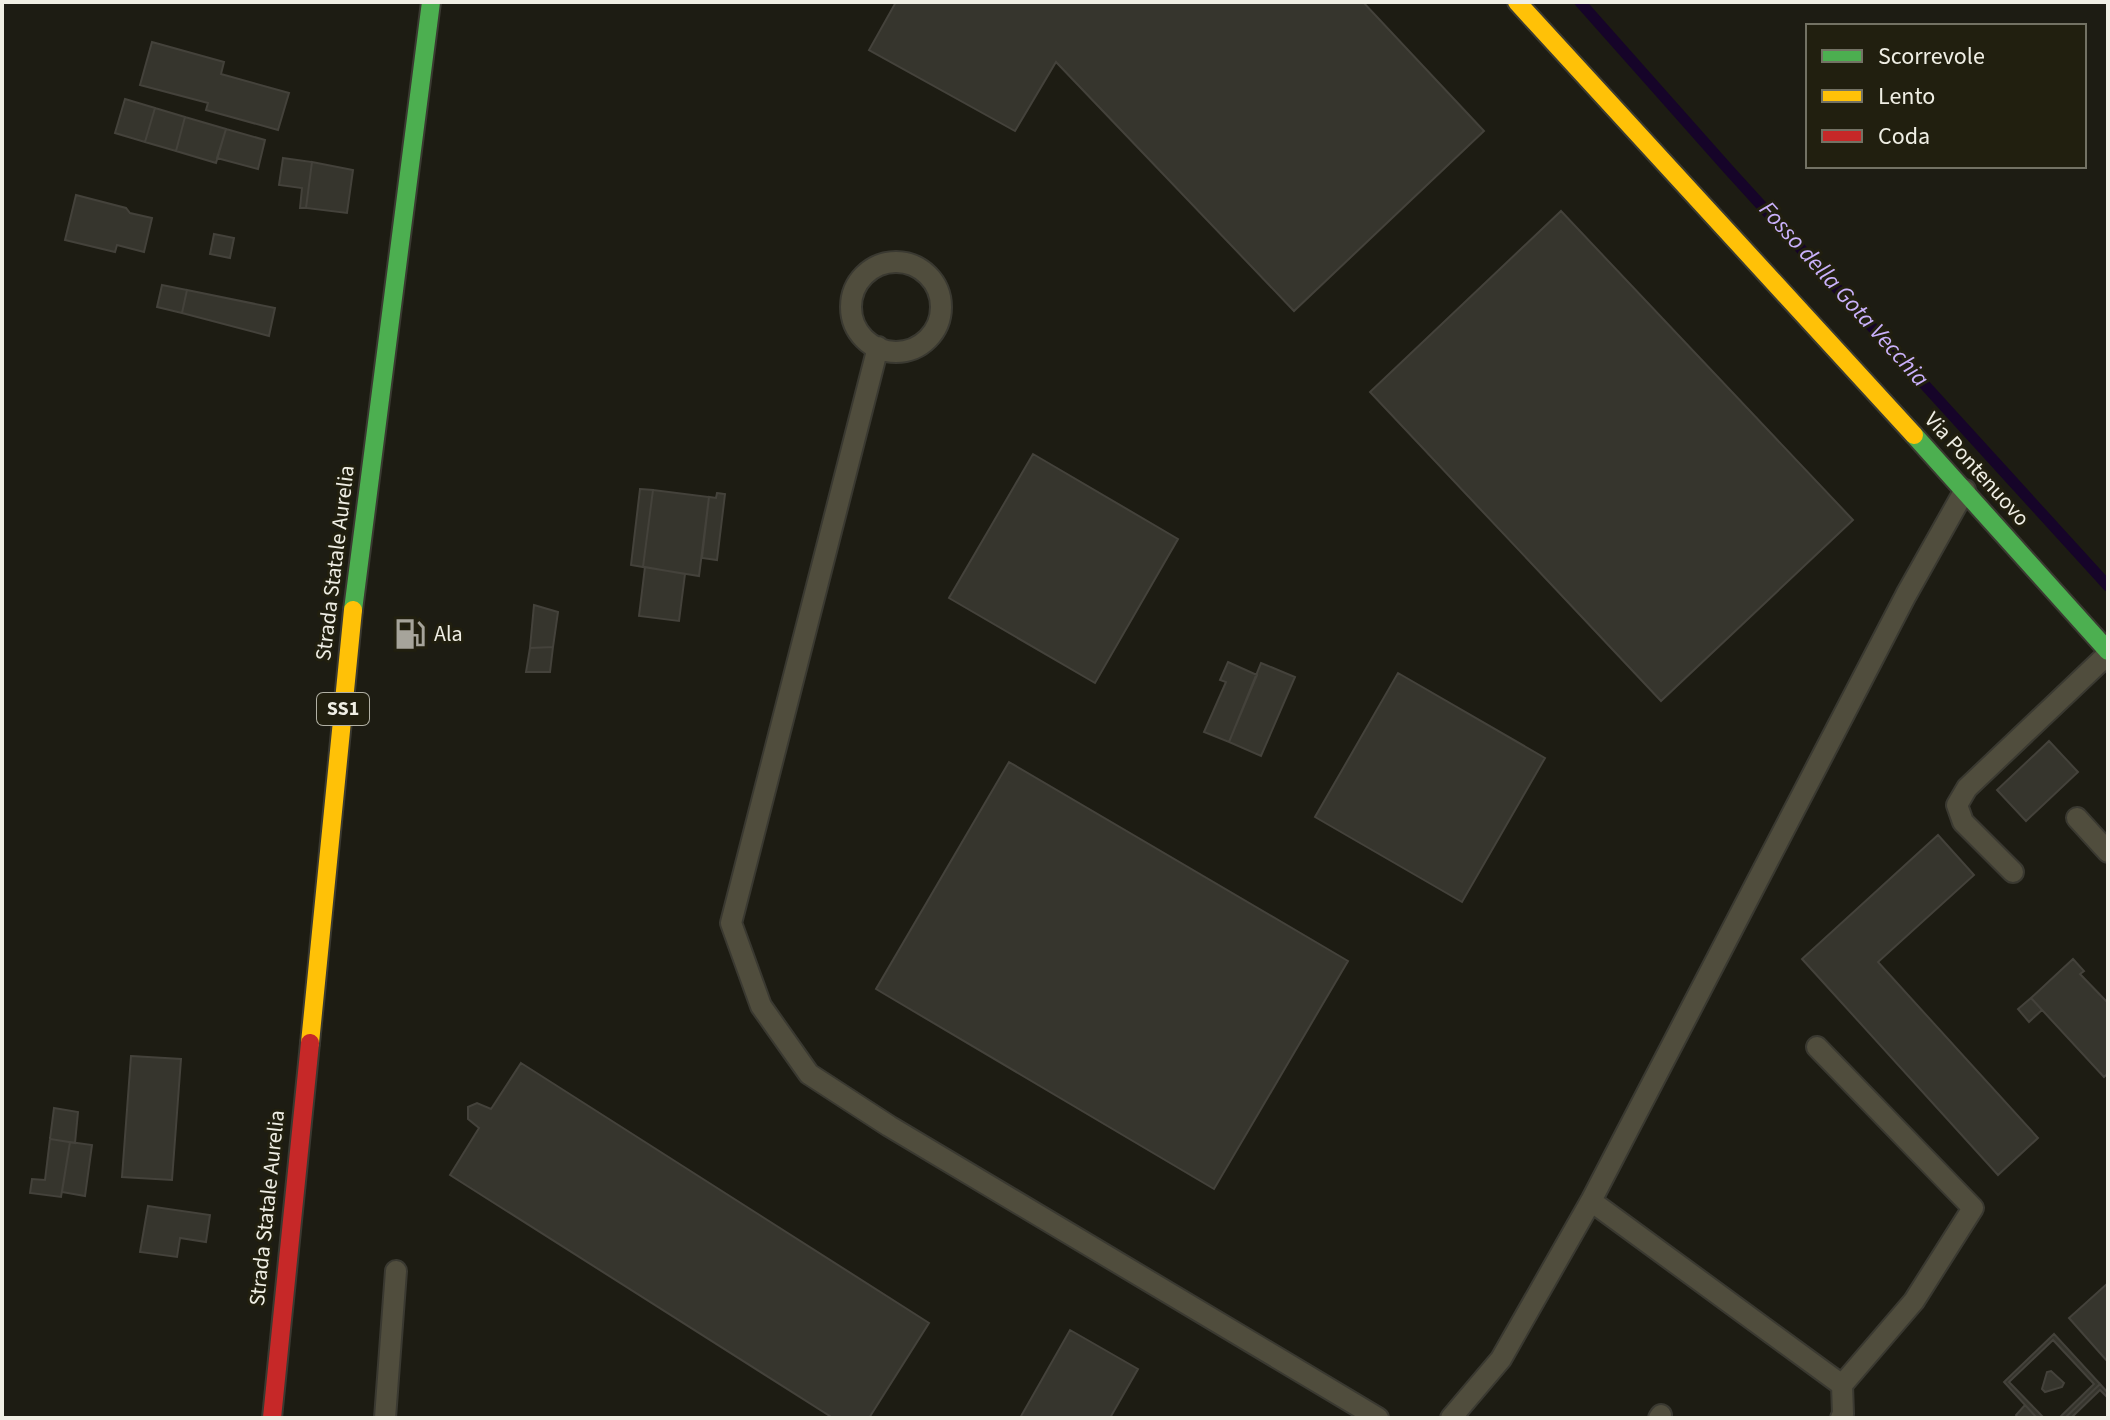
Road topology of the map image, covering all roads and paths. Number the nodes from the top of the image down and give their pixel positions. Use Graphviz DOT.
graph roads {
  1 [pos="431,2"];
  2 [pos="1517,2"];
  3 [pos="878,347"];
  4 [pos="1965,490"];
  5 [pos="2108,653"];
  6 [pos="2077,818"];
  7 [pos="2108,852"];
  8 [pos="2013,872"];
  9 [pos="1817,1047"];
  10 [pos="1591,1201"];
  11 [pos="396,1271"];
  12 [pos="1842,1385"];
  13 [pos="272,1418"];
  14 [pos="385,1418"];
  15 [pos="1378,1418"];
  16 [pos="1451,1418"];
  17 [pos="1841,1418"];
  1 -- 13 [label="main road, Strada Statale Aurelia / SS1"];
  2 -- 4 [label="main road, Via Pontenuovo"];
  3 -- 3 [label="lane"];
  3 -- 15 [label="lane"];
  4 -- 5 [label="main road, Via Pontenuovo"];
  4 -- 10 [label="lane"];
  5 -- 8 [label="lane"];
  6 -- 7 [label="lane"];
  9 -- 12 [label="lane"];
  10 -- 12 [label="lane"];
  10 -- 16 [label="lane"];
  11 -- 14 [label="lane"];
  12 -- 17 [label="lane"];
}
